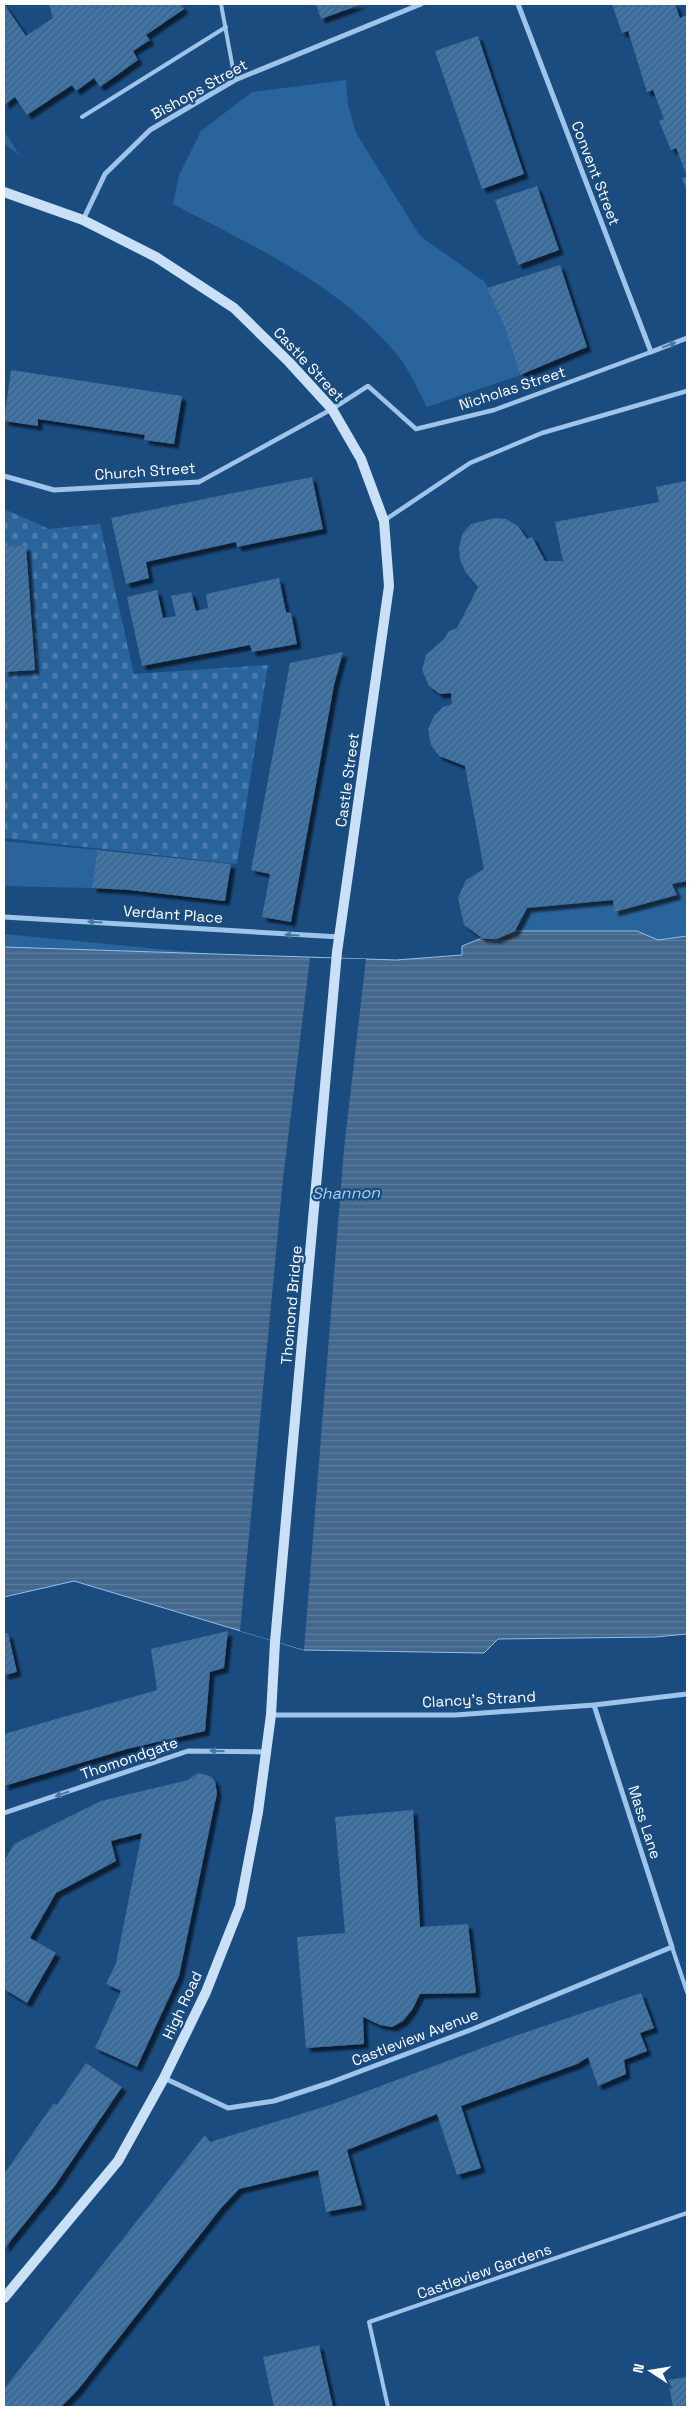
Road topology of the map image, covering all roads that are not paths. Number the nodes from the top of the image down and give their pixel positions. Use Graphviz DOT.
graph roads {
  1 [pos="221,4"];
  2 [pos="420,4"];
  3 [pos="518,4"];
  4 [pos="226,27"];
  5 [pos="235,80"];
  6 [pos="82,117"];
  7 [pos="4,192"];
  8 [pos="83,220"];
  9 [pos="687,338"];
  10 [pos="651,352"];
  11 [pos="687,391"];
  12 [pos="332,409"];
  13 [pos="4,476"];
  14 [pos="199,482"];
  15 [pos="384,521"];
  16 [pos="4,916"];
  17 [pos="340,937"];
  18 [pos="273,1676"];
  19 [pos="687,1694"];
  20 [pos="594,1705"];
  21 [pos="271,1715"];
  22 [pos="266,1752"];
  23 [pos="4,1813"];
  24 [pos="672,1947"];
  25 [pos="687,1992"];
  26 [pos="164,2078"];
  27 [pos="687,2213"];
  28 [pos="4,2298"];
  29 [pos="388,2407"];
  1 -- 4 [label="lane"];
  2 -- 5 [label="street, Bishops Street"];
  3 -- 10 [label="street, Convent Street"];
  4 -- 5 [label="lane"];
  4 -- 6 [label="lane"];
  5 -- 8 [label="street, Bishops Street"];
  7 -- 8 [label="main road, Castle Street"];
  8 -- 12 [label="main road, Castle Street"];
  10 -- 9 [label="street, Nicholas Street, one-way"];
  10 -- 12 [label="street, Nicholas Street"];
  11 -- 15 [label="street"];
  12 -- 14 [label="street, Church Street"];
  12 -- 15 [label="main road, Castle Street"];
  13 -- 14 [label="street, Church Street"];
  15 -- 17 [label="main road, Castle Street"];
  17 -- 16 [label="street, Verdant Place, one-way"];
  17 -- 18 [label="main road, Thomond Bridge"];
  18 -- 21 [label="main road, High Road"];
  19 -- 20 [label="street, Clancy's Strand"];
  20 -- 21 [label="street, Clancy's Strand"];
  20 -- 24 [label="street, Mass Lane"];
  21 -- 22 [label="main road, High Road"];
  22 -- 23 [label="street, Thomondgate, one-way"];
  22 -- 26 [label="main road, High Road"];
  24 -- 25 [label="lane"];
  24 -- 26 [label="street, Castleview Avenue"];
  26 -- 28 [label="main road, High Road"];
  27 -- 29 [label="lane, Castleview Gardens"];
}
